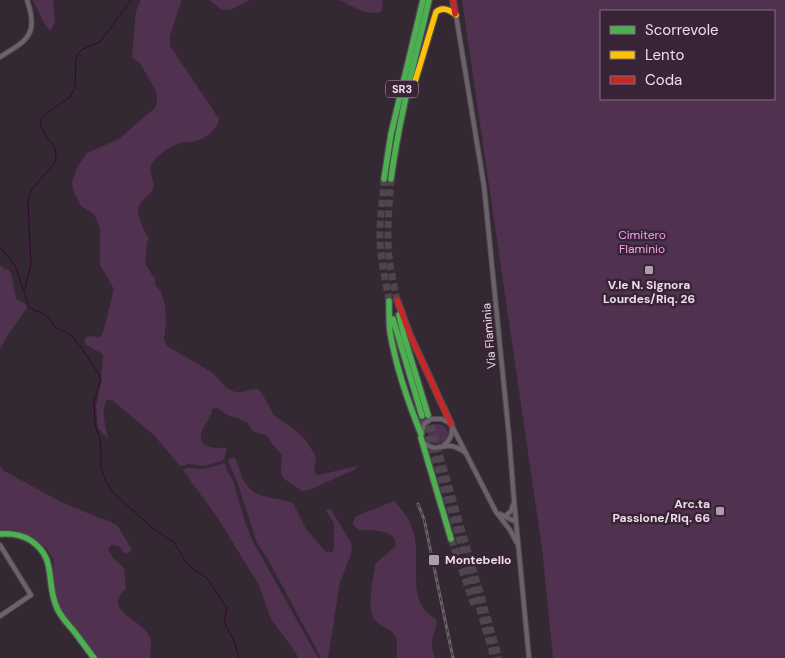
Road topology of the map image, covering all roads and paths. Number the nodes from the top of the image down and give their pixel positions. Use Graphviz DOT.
graph roads {
  1 [pos="26,0"];
  2 [pos="423,0"];
  3 [pos="429,0"];
  4 [pos="453,0"];
  5 [pos="456,15"];
  6 [pos="0,57"];
  7 [pos="402,114"];
  8 [pos="451,424"];
  9 [pos="421,436"];
  10 [pos="441,447"];
  11 [pos="466,453"];
  12 [pos="514,500"];
  13 [pos="496,512"];
  14 [pos="504,517"];
  15 [pos="504,522"];
  16 [pos="516,524"];
  17 [pos="0,534"];
  18 [pos="451,539"];
  19 [pos="0,545"];
  20 [pos="518,546"];
  21 [pos="0,616"];
  22 [pos="94,658"];
  23 [pos="529,658"];
  1 -- 6 [label="street"];
  2 -- 7 [label="main road, SR3"];
  3 -- 7 [label="main road, SR3"];
  4 -- 5 [label="main road"];
  5 -- 7 [label="main road"];
  5 -- 12 [label="street, Via Flaminia"];
  8 -- 9 [label="street"];
  8 -- 9 [label="main road"];
  8 -- 10 [label="street"];
  8 -- 11 [label="street"];
  9 -- 10 [label="street"];
  9 -- 18 [label="main road"];
  10 -- 11 [label="street"];
  11 -- 13 [label="street"];
  12 -- 14 [label="street"];
  12 -- 16 [label="street, Via Flaminia"];
  13 -- 14 [label="street"];
  13 -- 15 [label="street"];
  14 -- 16 [label="street"];
  15 -- 16 [label="street"];
  15 -- 20 [label="street"];
  16 -- 20 [label="street, Via Flaminia"];
  17 -- 22 [label="main road"];
  19 -- 21 [label="street"];
  20 -- 23 [label="street, Via Flaminia"];
}
